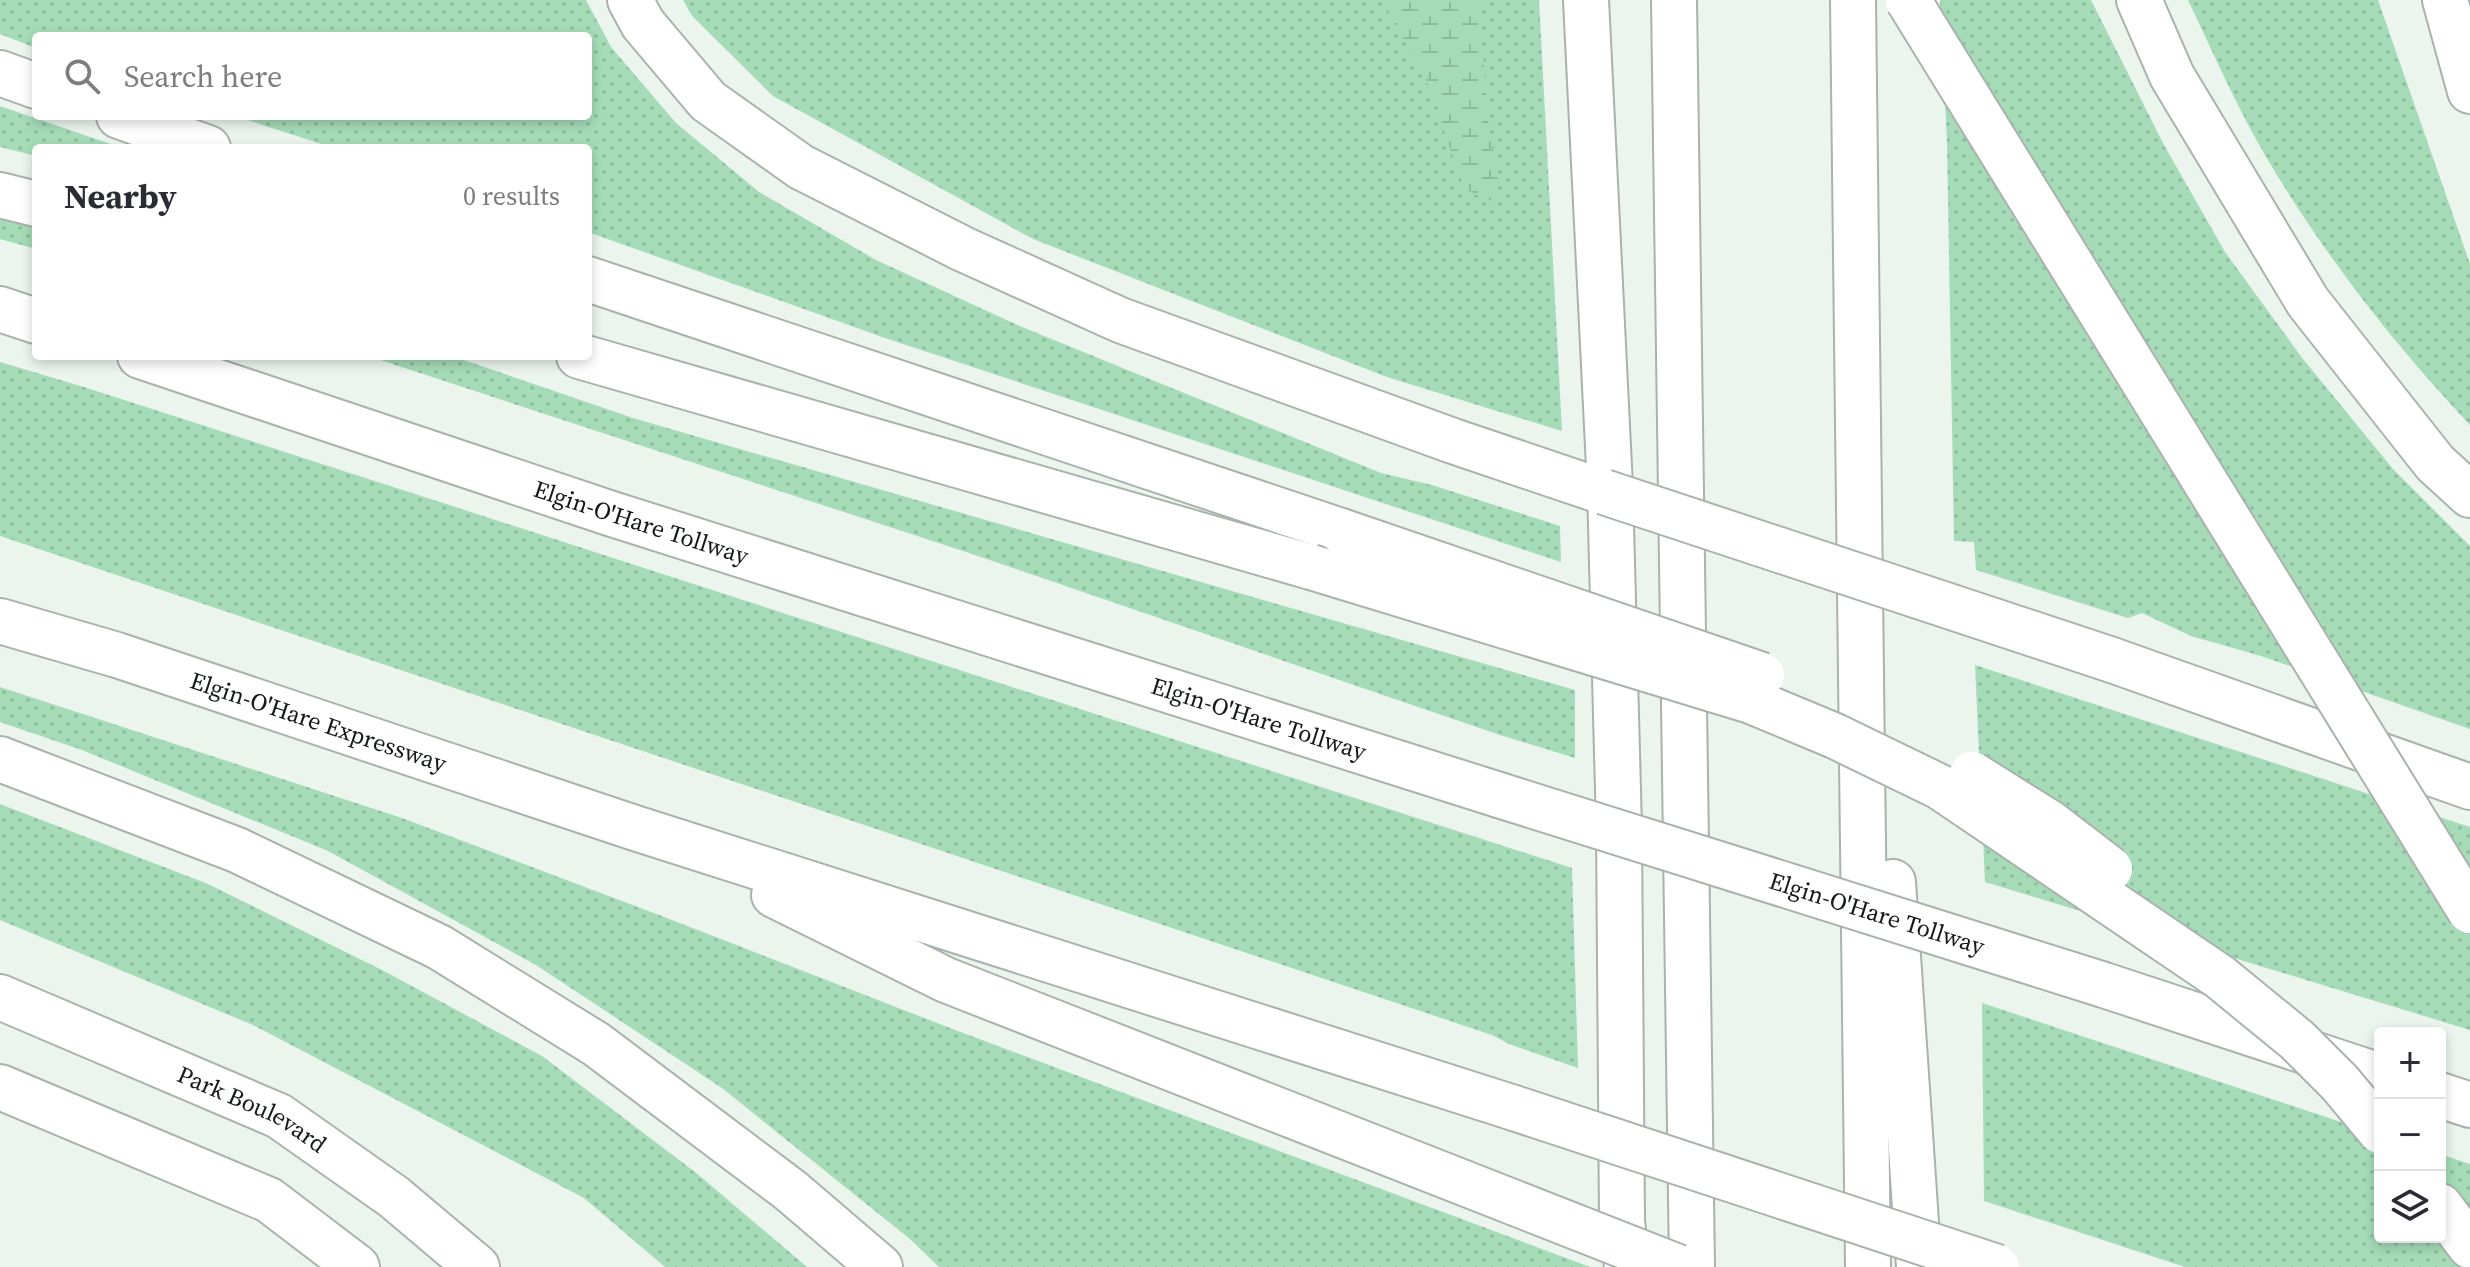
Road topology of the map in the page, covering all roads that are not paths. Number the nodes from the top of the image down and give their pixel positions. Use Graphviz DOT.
graph roads {
  1 [pos="630,0"];
  2 [pos="1586,0"];
  3 [pos="1674,0"];
  4 [pos="1853,0"];
  5 [pos="1908,0"];
  6 [pos="2139,0"];
  7 [pos="2445,0"];
  8 [pos="0,73"];
  9 [pos="32,85"];
  10 [pos="2470,91"];
  11 [pos="130,120"];
  12 [pos="197,144"];
  13 [pos="0,195"];
  14 [pos="32,203"];
  15 [pos="592,280"];
  16 [pos="0,309"];
  17 [pos="1857,319"];
  18 [pos="32,320"];
  19 [pos="152,360"];
  20 [pos="592,360"];
  21 [pos="2470,495"];
  22 [pos="0,621"];
  23 [pos="0,759"];
  24 [pos="2470,787"];
  25 [pos="635,828"];
  26 [pos="2470,911"];
  27 [pos="2220,977"];
  28 [pos="0,997"];
  29 [pos="2374,1074"];
  30 [pos="0,1087"];
  31 [pos="2446,1097"];
  32 [pos="2470,1105"];
  33 [pos="2374,1124"];
  34 [pos="2446,1214"];
  35 [pos="2470,1246"];
  36 [pos="357,1267"];
  37 [pos="477,1267"];
  38 [pos="880,1267"];
  39 [pos="1627,1267"];
  40 [pos="1678,1267"];
  41 [pos="1692,1267"];
  42 [pos="1868,1267"];
  43 [pos="1919,1267"];
  44 [pos="1997,1267"];
  1 -- 24 [label="main road, bridge"];
  2 -- 39 [label="main road"];
  3 -- 41 [label="main road"];
  4 -- 17 [label="main road"];
  5 -- 26 [label="main road, bridge"];
  6 -- 21 [label="main road"];
  7 -- 10 [label="main road"];
  8 -- 9 [label="main road"];
  11 -- 12 [label="main road"];
  13 -- 14 [label="main road"];
  15 -- 27 [label="main road, bridge"];
  16 -- 18 [label="main road"];
  17 -- 42 [label="main road"];
  17 -- 43 [label="main road"];
  19 -- 29 [label="main road, Elgin-O'Hare Tollway, bridge"];
  20 -- 27 [label="main road, bridge"];
  22 -- 25 [label="main road, Elgin-O'Hare Expressway"];
  23 -- 38 [label="main road"];
  25 -- 40 [label="main road, bridge"];
  25 -- 44 [label="main road, bridge"];
  27 -- 33 [label="main road, bridge"];
  28 -- 37 [label="main road, Park Boulevard"];
  30 -- 36 [label="main road"];
  31 -- 32 [label="main road"];
  34 -- 35 [label="main road"];
}
